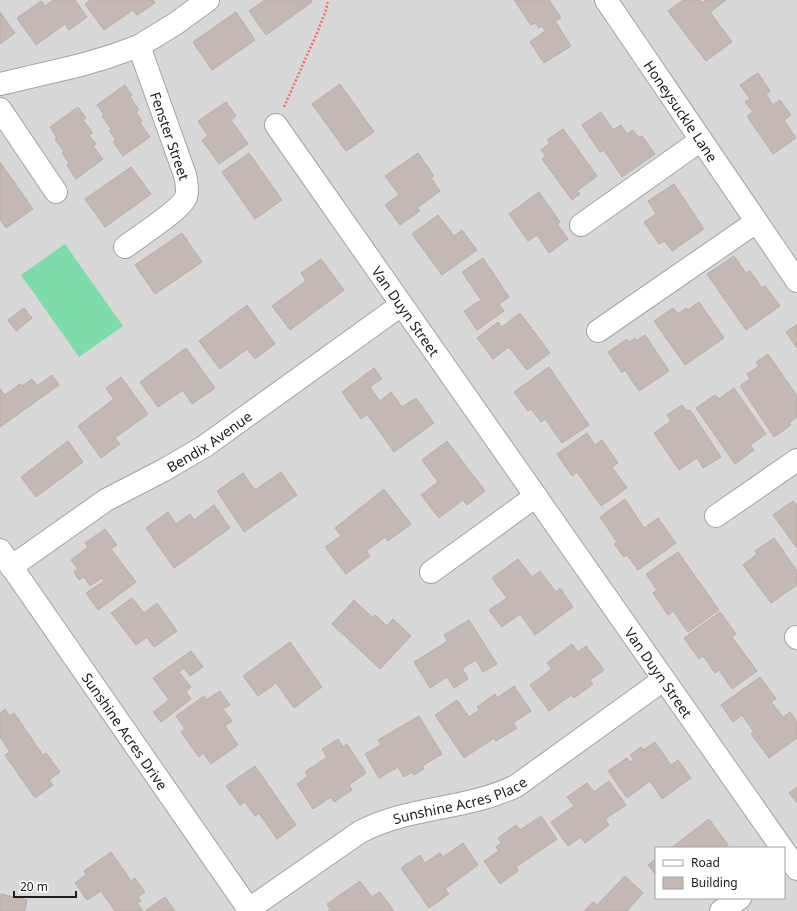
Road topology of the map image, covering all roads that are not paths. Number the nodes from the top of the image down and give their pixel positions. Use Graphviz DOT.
graph roads {
  1 [pos="606,0"];
  2 [pos="200,2"];
  3 [pos="140,46"];
  4 [pos="0,84"];
  5 [pos="0,109"];
  6 [pos="276,125"];
  7 [pos="701,140"];
  8 [pos="56,192"];
  9 [pos="756,222"];
  10 [pos="581,225"];
  11 [pos="125,247"];
  12 [pos="797,281"];
  13 [pos="401,305"];
  14 [pos="598,331"];
  15 [pos="797,460"];
  16 [pos="536,496"];
  17 [pos="716,516"];
  18 [pos="6,559"];
  19 [pos="431,572"];
  20 [pos="663,680"];
  21 [pos="780,847"];
  22 [pos="739,899"];
  23 [pos="250,910"];
  24 [pos="721,911"];
  1 -- 7 [label="street, Honeysuckle Lane"];
  2 -- 3 [label="street"];
  3 -- 4 [label="street"];
  3 -- 11 [label="street, Fenster Street"];
  5 -- 8 [label="street"];
  6 -- 13 [label="street, Van Duyn Street"];
  7 -- 9 [label="street, Honeysuckle Lane"];
  7 -- 10 [label="street"];
  9 -- 12 [label="street, Honeysuckle Lane"];
  9 -- 14 [label="street"];
  13 -- 16 [label="street, Van Duyn Street"];
  13 -- 18 [label="street, Bendix Avenue"];
  15 -- 17 [label="street"];
  16 -- 19 [label="street"];
  16 -- 20 [label="street, Van Duyn Street"];
  18 -- 23 [label="street, Sunshine Acres Drive"];
  20 -- 21 [label="street, Van Duyn Street"];
  20 -- 23 [label="street, Sunshine Acres Place"];
  22 -- 24 [label="street"];
}
